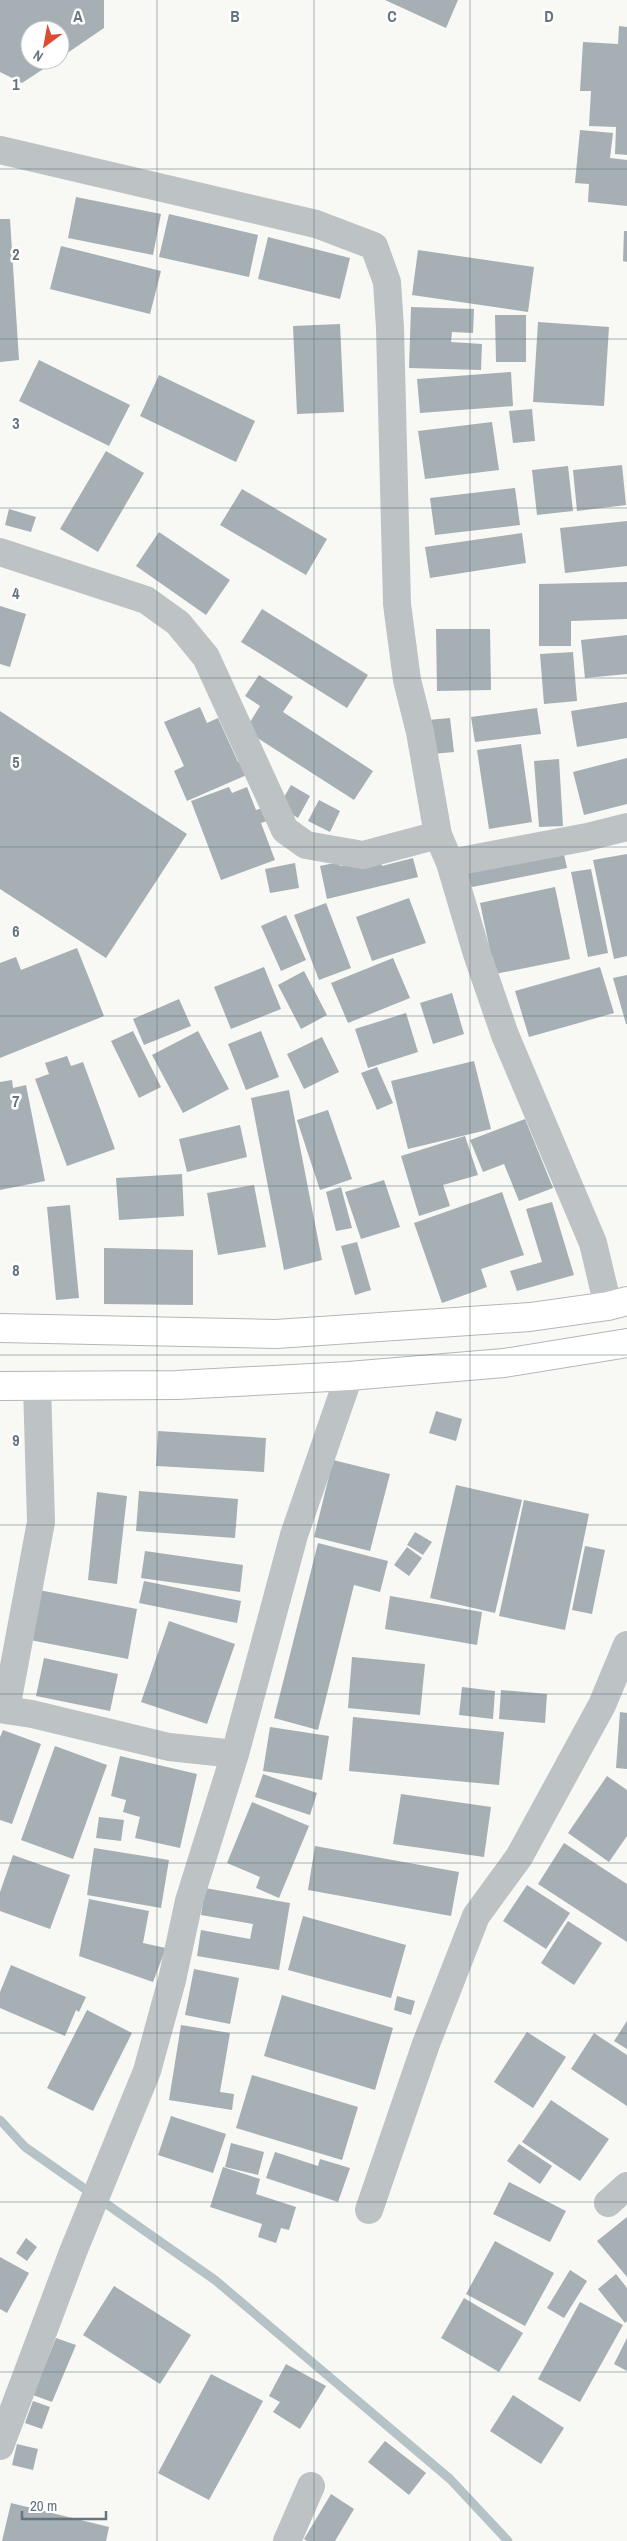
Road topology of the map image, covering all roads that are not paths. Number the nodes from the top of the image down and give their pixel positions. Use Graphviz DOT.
graph roads {
  1 [pos="0,150"];
  2 [pos="0,552"];
  3 [pos="627,827"];
  4 [pos="438,835"];
  5 [pos="450,863"];
  6 [pos="617,1304"];
  7 [pos="0,1328"];
  8 [pos="627,1343"];
  9 [pos="349,1376"];
  10 [pos="0,1386"];
  11 [pos="37,1386"];
  12 [pos="627,1648"];
  13 [pos="3,1709"];
  14 [pos="235,1754"];
  15 [pos="369,2210"];
  16 [pos="0,2446"];
  17 [pos="310,2486"];
  18 [pos="288,2541"];
  1 -- 4 [label="street"];
  2 -- 4 [label="street"];
  3 -- 5 [label="street"];
  4 -- 5 [label="street"];
  5 -- 6 [label="street"];
  6 -- 7 [label="highway"];
  8 -- 9 [label="highway"];
  9 -- 11 [label="highway"];
  9 -- 14 [label="street"];
  10 -- 11 [label="highway"];
  11 -- 13 [label="street"];
  12 -- 15 [label="street"];
  13 -- 14 [label="street"];
  14 -- 16 [label="street"];
  17 -- 18 [label="street"];
}
